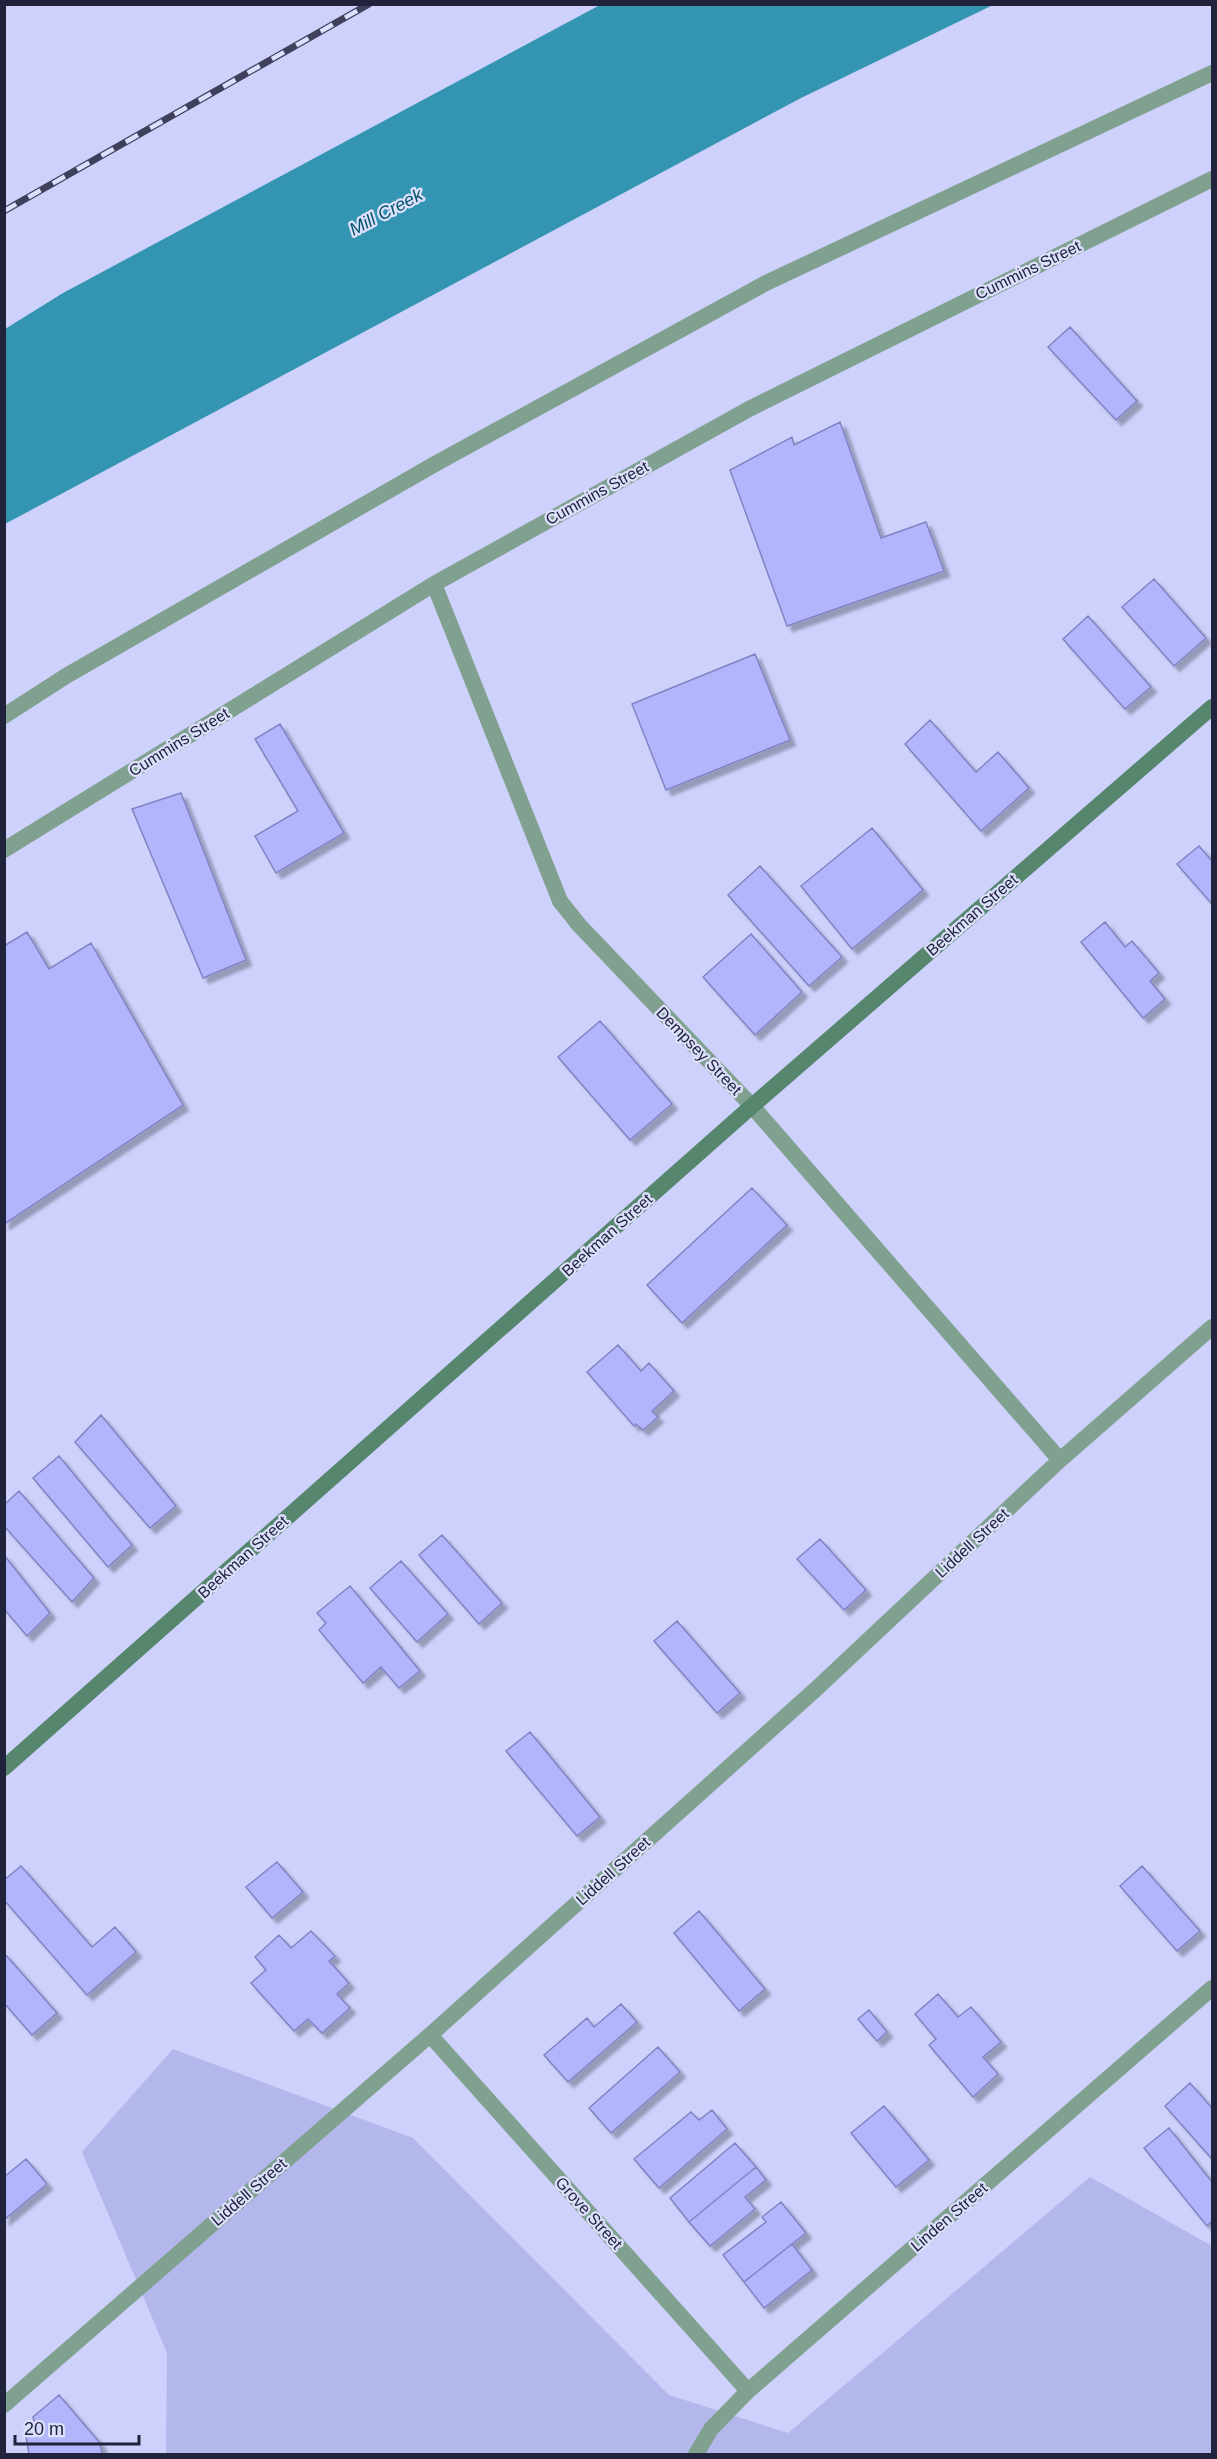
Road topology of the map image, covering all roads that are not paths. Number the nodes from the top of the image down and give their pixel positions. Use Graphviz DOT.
graph roads {
  1 [pos="1212,73"];
  2 [pos="1212,179"];
  3 [pos="434,584"];
  4 [pos="1212,706"];
  5 [pos="4,716"];
  6 [pos="4,850"];
  7 [pos="752,1106"];
  8 [pos="1212,1327"];
  9 [pos="1060,1460"];
  10 [pos="4,1768"];
  11 [pos="1212,1988"];
  12 [pos="430,2035"];
  13 [pos="748,2391"];
  14 [pos="4,2405"];
  15 [pos="696,2454"];
  1 -- 5 [label="street"];
  2 -- 3 [label="street, Cummins Street"];
  3 -- 6 [label="street, Cummins Street"];
  3 -- 7 [label="street, Dempsey Street"];
  4 -- 7 [label="main road, Beekman Street"];
  7 -- 9 [label="street, Dempsey Street"];
  7 -- 10 [label="main road, Beekman Street"];
  8 -- 9 [label="street, Liddell Street"];
  9 -- 12 [label="street, Liddell Street"];
  11 -- 13 [label="street, Linden Street"];
  12 -- 13 [label="street, Grove Street"];
  12 -- 14 [label="street, Liddell Street"];
  13 -- 15 [label="street, Linden Street"];
}
